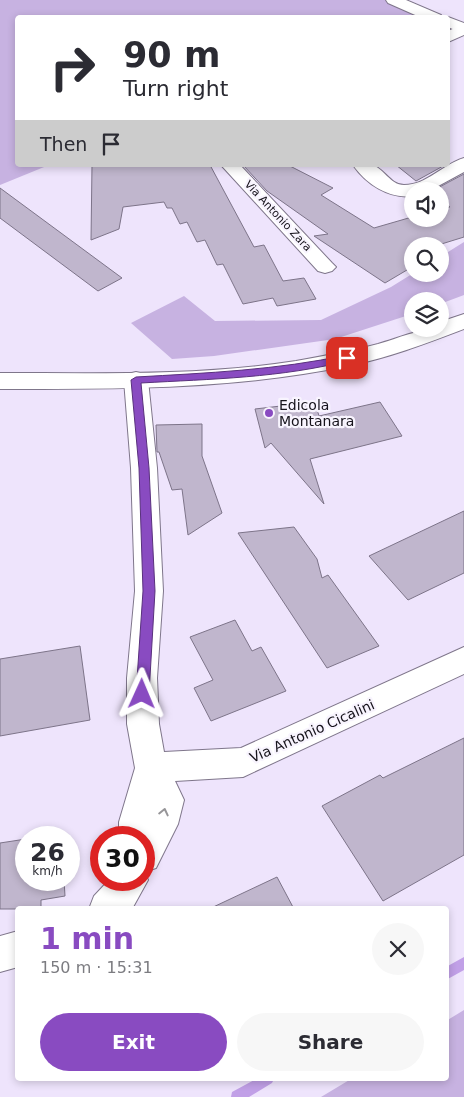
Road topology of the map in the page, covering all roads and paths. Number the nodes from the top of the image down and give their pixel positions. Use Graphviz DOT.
graph roads {
  1 [pos="393,0"];
  2 [pos="429,15"];
  3 [pos="450,23"];
  4 [pos="464,29"];
  5 [pos="450,36"];
  6 [pos="464,164"];
  7 [pos="232,167"];
  8 [pos="364,167"];
  9 [pos="325,267"];
  10 [pos="464,321"];
  11 [pos="136,380"];
  12 [pos="0,381"];
  13 [pos="464,660"];
  14 [pos="151,768"];
  15 [pos="136,826"];
  16 [pos="155,835"];
  17 [pos="123,891"];
  18 [pos="110,906"];
  19 [pos="15,950"];
  20 [pos="0,954"];
  1 -- 2 [label="street"];
  3 -- 4 [label="street"];
  4 -- 5 [label="street"];
  6 -- 8 [label="street"];
  7 -- 9 [label="street, Via Antonio Zara"];
  10 -- 11 [label="street"];
  11 -- 12 [label="street"];
  11 -- 14 [label="street"];
  13 -- 14 [label="street, Via Antonio Cicalini"];
  14 -- 15 [label="street"];
  16 -- 14 [label="street, one-way"];
  17 -- 18 [label="street"];
  19 -- 20 [label="street"];
}
